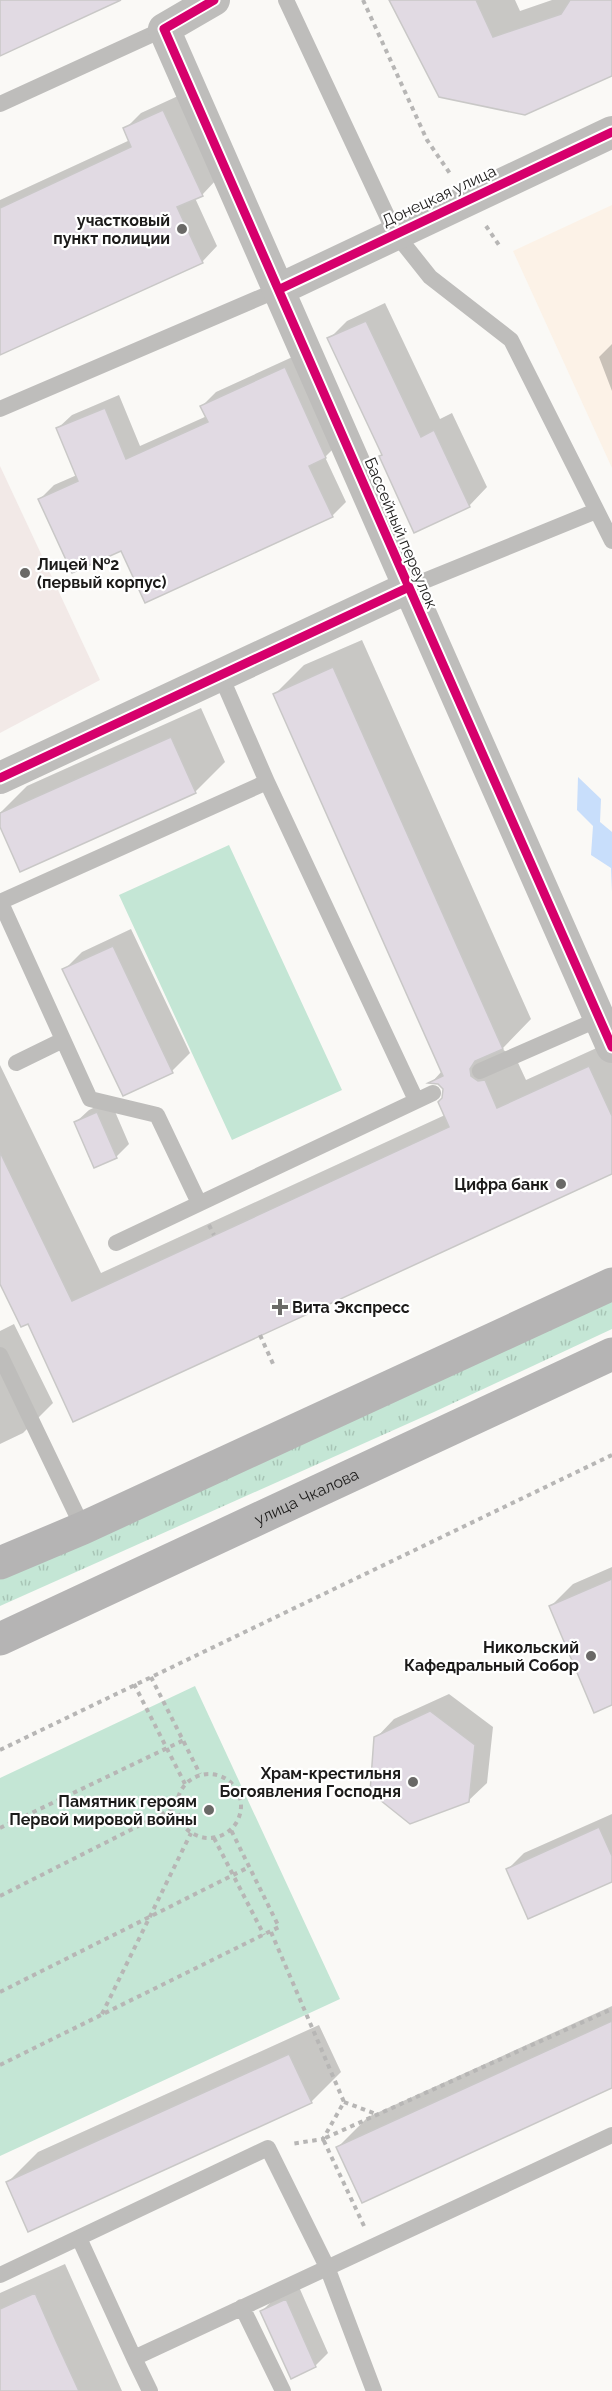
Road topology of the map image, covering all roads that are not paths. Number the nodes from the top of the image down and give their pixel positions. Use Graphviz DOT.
graph roads {
  1 [pos="214,0"];
  2 [pos="286,0"];
  3 [pos="164,28"];
  4 [pos="0,104"];
  5 [pos="612,132"];
  6 [pos="395,233"];
  7 [pos="280,289"];
  8 [pos="0,410"];
  9 [pos="596,511"];
  10 [pos="612,541"];
  11 [pos="407,588"];
  12 [pos="220,674"];
  13 [pos="0,778"];
  14 [pos="267,782"];
  15 [pos="0,903"];
  16 [pos="599,1019"];
  17 [pos="63,1040"];
  18 [pos="612,1047"];
  19 [pos="16,1064"];
  20 [pos="480,1071"];
  21 [pos="433,1093"];
  22 [pos="416,1100"];
  23 [pos="199,1203"];
  24 [pos="116,1243"];
  25 [pos="612,1284"];
  26 [pos="612,1354"];
  27 [pos="0,1355"];
  28 [pos="83,1528"];
  29 [pos="0,1563"];
  30 [pos="0,1640"];
  31 [pos="612,2135"];
  32 [pos="79,2238"];
  33 [pos="327,2267"];
  34 [pos="0,2275"];
  35 [pos="242,2307"];
  36 [pos="134,2358"];
  37 [pos="150,2391"];
  38 [pos="283,2391"];
  39 [pos="374,2391"];
  1 -- 3 [label="street"];
  2 -- 6 [label="lane"];
  3 -- 4 [label="lane"];
  3 -- 7 [label="street, Бассейный переулок"];
  5 -- 6 [label="street, Донецкая улица"];
  6 -- 7 [label="street, Донецкая улица"];
  6 -- 9 [label="lane"];
  7 -- 8 [label="lane"];
  7 -- 11 [label="street, Бассейный переулок"];
  9 -- 10 [label="lane"];
  9 -- 11 [label="lane"];
  11 -- 12 [label="street"];
  11 -- 16 [label="street, Бассейный переулок"];
  12 -- 13 [label="street"];
  12 -- 14 [label="lane"];
  14 -- 15 [label="lane"];
  14 -- 22 [label="lane"];
  15 -- 17 [label="lane"];
  16 -- 18 [label="street, Бассейный переулок"];
  16 -- 20 [label="lane"];
  17 -- 19 [label="lane"];
  17 -- 23 [label="lane"];
  21 -- 22 [label="lane"];
  22 -- 23 [label="lane"];
  23 -- 24 [label="lane"];
  25 -- 28 [label="main road"];
  26 -- 30 [label="main road, улица Чкалова"];
  27 -- 28 [label="lane"];
  28 -- 29 [label="main road"];
  31 -- 33 [label="lane"];
  32 -- 33 [label="lane"];
  32 -- 34 [label="lane"];
  32 -- 36 [label="lane"];
  33 -- 35 [label="lane"];
  33 -- 39 [label="lane"];
  35 -- 36 [label="lane"];
  35 -- 38 [label="lane"];
  36 -- 37 [label="lane"];
}
